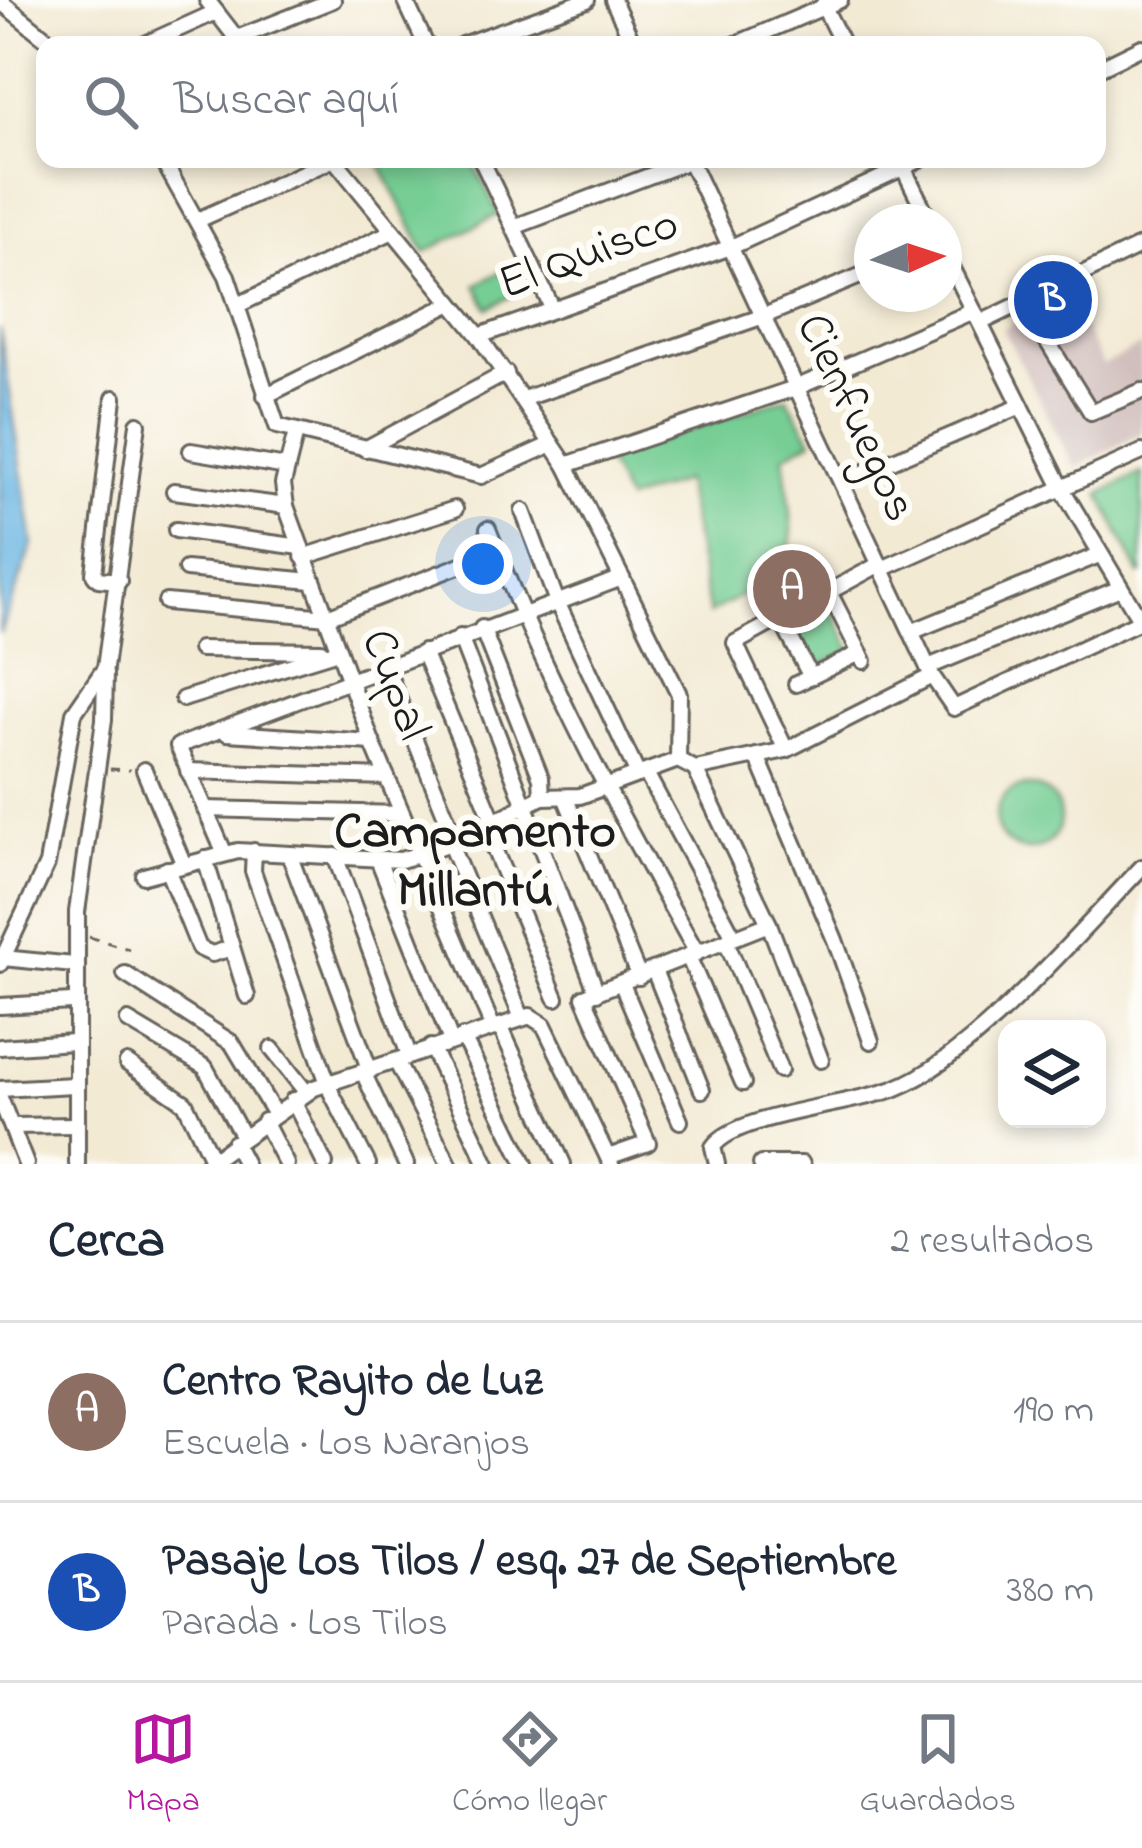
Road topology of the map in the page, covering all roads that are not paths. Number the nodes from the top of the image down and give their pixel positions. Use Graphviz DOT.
graph roads {
  1 [pos="333,0"];
  2 [pos="405,0"];
  3 [pos="587,0"];
  4 [pos="613,0"];
  5 [pos="840,0"];
  6 [pos="7,2"];
  7 [pos="823,4"];
  8 [pos="212,6"];
  9 [pos="44,36"];
  10 [pos="159,36"];
  11 [pos="234,36"];
  12 [pos="252,36"];
  13 [pos="422,36"];
  14 [pos="487,36"];
  15 [pos="630,36"];
  16 [pos="754,36"];
  17 [pos="839,36"];
  18 [pos="1142,47"];
  19 [pos="1106,65"];
  20 [pos="168,168"];
  21 [pos="314,168"];
  22 [pos="341,168"];
  23 [pos="485,168"];
  24 [pos="670,168"];
  25 [pos="695,168"];
  26 [pos="896,168"];
  27 [pos="903,168"];
  28 [pos="921,204"];
  29 [pos="200,220"];
  30 [pos="514,227"];
  31 [pos="393,231"];
  32 [pos="1142,245"];
  33 [pos="730,247"];
  34 [pos="854,278"];
  35 [pos="962,287"];
  36 [pos="1023,302"];
  37 [pos="452,303"];
  38 [pos="238,305"];
  39 [pos="553,310"];
  40 [pos="764,316"];
  41 [pos="977,317"];
  42 [pos="479,336"];
  43 [pos="506,373"];
  44 [pos="798,387"];
  45 [pos="1142,391"];
  46 [pos="265,396"];
  47 [pos="114,398"];
  48 [pos="523,399"];
  49 [pos="1021,406"];
  50 [pos="138,424"];
  51 [pos="296,432"];
  52 [pos="552,444"];
  53 [pos="365,448"];
  54 [pos="191,451"];
  55 [pos="1142,452"];
  56 [pos="566,465"];
  57 [pos="287,467"];
  58 [pos="107,472"];
  59 [pos="130,475"];
  60 [pos="842,482"];
  61 [pos="174,490"];
  62 [pos="1064,492"];
  63 [pos="286,506"];
  64 [pos="454,509"];
  65 [pos="524,511"];
  66 [pos="488,529"];
  67 [pos="176,530"];
  68 [pos="302,552"];
  69 [pos="1099,555"];
  70 [pos="461,565"];
  71 [pos="881,567"];
  72 [pos="186,569"];
  73 [pos="622,578"];
  74 [pos="119,581"];
  75 [pos="312,581"];
  76 [pos="1118,589"];
  77 [pos="829,592"];
  78 [pos="166,602"];
  79 [pos="556,602"];
  80 [pos="521,615"];
  81 [pos="327,617"];
  82 [pos="780,618"];
  83 [pos="1141,622"];
  84 [pos="482,628"];
  85 [pos="911,632"];
  86 [pos="460,637"];
  87 [pos="200,649"];
  88 [pos="338,651"];
  89 [pos="423,652"];
  90 [pos="105,668"];
  91 [pos="386,668"];
  92 [pos="930,672"];
  93 [pos="351,685"];
  94 [pos="183,699"];
  95 [pos="219,732"];
  96 [pos="372,742"];
  97 [pos="786,750"];
  98 [pos="757,756"];
  99 [pos="678,760"];
  100 [pos="138,770"];
  101 [pos="695,770"];
  102 [pos="188,771"];
  103 [pos="642,774"];
  104 [pos="388,777"];
  105 [pos="604,789"];
  106 [pos="542,797"];
  107 [pos="566,799"];
  108 [pos="524,806"];
  109 [pos="205,809"];
  110 [pos="402,814"];
  111 [pos="489,825"];
  112 [pos="54,837"];
  113 [pos="453,842"];
  114 [pos="86,845"];
  115 [pos="254,851"];
  116 [pos="224,852"];
  117 [pos="289,854"];
  118 [pos="335,856"];
  119 [pos="419,856"];
  120 [pos="205,859"];
  121 [pos="378,860"];
  122 [pos="184,865"];
  123 [pos="1142,867"];
  124 [pos="167,869"];
  125 [pos="144,876"];
  126 [pos="769,924"];
  127 [pos="730,939"];
  128 [pos="232,948"];
  129 [pos="693,954"];
  130 [pos="2,961"];
  131 [pos="74,965"];
  132 [pos="647,973"];
  133 [pos="125,974"];
  134 [pos="622,984"];
  135 [pos="591,995"];
  136 [pos="247,996"];
  137 [pos="556,998"];
  138 [pos="73,1001"];
  139 [pos="0,1006"];
  140 [pos="526,1017"];
  141 [pos="128,1021"];
  142 [pos="496,1027"];
  143 [pos="457,1039"];
  144 [pos="871,1041"];
  145 [pos="73,1042"];
  146 [pos="0,1047"];
  147 [pos="430,1047"];
  148 [pos="272,1049"];
  149 [pos="403,1058"];
  150 [pos="821,1060"];
  151 [pos="127,1063"];
  152 [pos="780,1070"];
  153 [pos="367,1073"];
  154 [pos="331,1082"];
  155 [pos="742,1083"];
  156 [pos="74,1085"];
  157 [pos="0,1089"];
  158 [pos="702,1090"];
  159 [pos="299,1096"];
  160 [pos="0,1098"];
  161 [pos="269,1117"];
  162 [pos="680,1121"];
  163 [pos="7,1124"];
  164 [pos="75,1125"];
  165 [pos="238,1140"];
  166 [pos="210,1161"];
  167 [pos="610,1161"];
  168 [pos="26,1164"];
  169 [pos="76,1164"];
  170 [pos="245,1164"];
  171 [pos="286,1164"];
  172 [pos="325,1164"];
  173 [pos="368,1164"];
  174 [pos="406,1164"];
  175 [pos="448,1164"];
  176 [pos="487,1164"];
  177 [pos="525,1164"];
  178 [pos="563,1164"];
  179 [pos="717,1164"];
  180 [pos="761,1164"];
  181 [pos="802,1164"];
  1 -- 12 [label="street"];
  2 -- 13 [label="street"];
  3 -- 14 [label="street"];
  4 -- 15 [label="street"];
  5 -- 7 [label="street"];
  6 -- 9 [label="street"];
  7 -- 16 [label="street"];
  7 -- 17 [label="street"];
  8 -- 10 [label="street"];
  8 -- 11 [label="street"];
  18 -- 19 [label="street"];
  20 -- 29 [label="street"];
  21 -- 29 [label="street"];
  22 -- 31 [label="street"];
  23 -- 30 [label="street"];
  24 -- 30 [label="street"];
  25 -- 33 [label="street, Cienfuegos"];
  26 -- 33 [label="street, El Quisco"];
  27 -- 28 [label="street"];
  29 -- 38 [label="street"];
  30 -- 39 [label="street"];
  31 -- 37 [label="street"];
  31 -- 38 [label="street"];
  32 -- 36 [label="street"];
  33 -- 39 [label="street, El Quisco"];
  33 -- 40 [label="street, Cienfuegos"];
  34 -- 40 [label="street"];
  35 -- 41 [label="street"];
  36 -- 41 [label="street"];
  36 -- 45 [label="street"];
  37 -- 42 [label="street"];
  37 -- 46 [label="street, El Quisco"];
  38 -- 46 [label="street"];
  39 -- 42 [label="street, El Quisco"];
  40 -- 44 [label="street, Cienfuegos"];
  40 -- 48 [label="street"];
  41 -- 44 [label="street"];
  41 -- 49 [label="street"];
  42 -- 43 [label="street"];
  43 -- 48 [label="street"];
  43 -- 53 [label="street"];
  44 -- 56 [label="street"];
  44 -- 60 [label="street, Cienfuegos"];
  46 -- 51 [label="street"];
  47 -- 58 [label="street"];
  48 -- 52 [label="street"];
  49 -- 60 [label="street"];
  49 -- 62 [label="street"];
  50 -- 59 [label="street"];
  51 -- 53 [label="street"];
  51 -- 57 [label="street, Cupal"];
  52 -- 53 [label="street"];
  52 -- 56 [label="street"];
  54 -- 57 [label="street"];
  55 -- 62 [label="street"];
  56 -- 73 [label="street"];
  57 -- 63 [label="street, Cupal"];
  58 -- 59 [label="street"];
  58 -- 74 [label="street"];
  59 -- 74 [label="street"];
  60 -- 71 [label="street, Cienfuegos"];
  61 -- 63 [label="street"];
  62 -- 69 [label="street"];
  62 -- 71 [label="street"];
  63 -- 68 [label="street, Cupal"];
  64 -- 68 [label="street"];
  65 -- 79 [label="street"];
  66 -- 80 [label="street"];
  67 -- 68 [label="street"];
  68 -- 75 [label="street, Cupal"];
  69 -- 76 [label="street"];
  69 -- 85 [label="street"];
  70 -- 81 [label="street"];
  71 -- 77 [label="street"];
  71 -- 85 [label="street, Cienfuegos"];
  72 -- 75 [label="street"];
  73 -- 79 [label="street"];
  73 -- 99 [label="street"];
  74 -- 90 [label="street"];
  75 -- 81 [label="street, Cupal"];
  76 -- 83 [label="street"];
  76 -- 92 [label="street"];
  77 -- 82 [label="street"];
  77 -- 82 [label="street"];
  78 -- 81 [label="street"];
  79 -- 80 [label="street"];
  79 -- 103 [label="street"];
  80 -- 84 [label="street"];
  80 -- 105 [label="street"];
  81 -- 88 [label="street, Cupal"];
  82 -- 97 [label="street"];
  83 -- 92 [label="street, Cienfuegos"];
  84 -- 86 [label="street"];
  84 -- 106 [label="street"];
  85 -- 92 [label="street, Cienfuegos"];
  86 -- 89 [label="street"];
  86 -- 108 [label="street"];
  87 -- 88 [label="street"];
  88 -- 93 [label="street, Cupal"];
  88 -- 94 [label="street"];
  89 -- 91 [label="street"];
  89 -- 111 [label="street"];
  90 -- 112 [label="street"];
  90 -- 114 [label="street"];
  91 -- 93 [label="street"];
  91 -- 113 [label="street"];
  92 -- 97 [label="street"];
  93 -- 95 [label="street"];
  93 -- 96 [label="street, Cupal"];
  95 -- 96 [label="street"];
  95 -- 102 [label="street"];
  96 -- 104 [label="street, Cupal"];
  97 -- 98 [label="street"];
  98 -- 101 [label="street"];
  98 -- 144 [label="street"];
  99 -- 101 [label="street"];
  99 -- 103 [label="street"];
  100 -- 122 [label="street"];
  101 -- 126 [label="street"];
  102 -- 104 [label="street"];
  102 -- 109 [label="street"];
  103 -- 105 [label="street"];
  103 -- 127 [label="street"];
  104 -- 110 [label="street, Cupal"];
  105 -- 107 [label="street"];
  105 -- 129 [label="street"];
  106 -- 107 [label="street"];
  106 -- 108 [label="street"];
  107 -- 132 [label="street"];
  108 -- 111 [label="street"];
  108 -- 135 [label="street"];
  109 -- 110 [label="street"];
  109 -- 116 [label="street"];
  110 -- 119 [label="street, Cupal"];
  111 -- 113 [label="street"];
  111 -- 137 [label="street"];
  112 -- 114 [label="street"];
  112 -- 130 [label="street"];
  113 -- 119 [label="street"];
  113 -- 140 [label="street"];
  114 -- 131 [label="street"];
  115 -- 116 [label="street"];
  115 -- 117 [label="street"];
  115 -- 154 [label="street"];
  116 -- 120 [label="street"];
  117 -- 118 [label="street"];
  117 -- 153 [label="street"];
  118 -- 121 [label="street"];
  118 -- 149 [label="street"];
  119 -- 121 [label="street"];
  119 -- 142 [label="street, Cupal"];
  120 -- 122 [label="street"];
  120 -- 128 [label="street"];
  121 -- 143 [label="street"];
  122 -- 124 [label="street"];
  123 -- 179 [label="street"];
  124 -- 125 [label="street"];
  124 -- 128 [label="street"];
  126 -- 127 [label="street"];
  126 -- 150 [label="street"];
  127 -- 129 [label="street"];
  127 -- 152 [label="street"];
  128 -- 136 [label="street"];
  129 -- 132 [label="street"];
  129 -- 155 [label="street"];
  130 -- 131 [label="street"];
  131 -- 138 [label="street"];
  132 -- 134 [label="street"];
  132 -- 158 [label="street"];
  133 -- 161 [label="street"];
  134 -- 135 [label="street"];
  134 -- 162 [label="street"];
  135 -- 167 [label="street"];
  138 -- 139 [label="street"];
  138 -- 145 [label="street"];
  140 -- 142 [label="street"];
  140 -- 167 [label="street"];
  141 -- 165 [label="street"];
  142 -- 143 [label="street"];
  142 -- 178 [label="street, Cupal"];
  143 -- 147 [label="street"];
  143 -- 177 [label="street"];
  145 -- 146 [label="street"];
  145 -- 156 [label="street"];
  147 -- 149 [label="street"];
  147 -- 176 [label="street"];
  148 -- 159 [label="street"];
  149 -- 153 [label="street"];
  149 -- 175 [label="street"];
  151 -- 166 [label="street"];
  153 -- 154 [label="street"];
  153 -- 174 [label="street"];
  154 -- 159 [label="street"];
  154 -- 173 [label="street"];
  156 -- 157 [label="street"];
  156 -- 164 [label="street"];
  159 -- 161 [label="street"];
  159 -- 172 [label="street"];
  160 -- 163 [label="street"];
  161 -- 165 [label="street"];
  161 -- 171 [label="street"];
  163 -- 164 [label="street"];
  163 -- 168 [label="street"];
  164 -- 169 [label="street"];
  165 -- 166 [label="street"];
  165 -- 170 [label="street"];
  180 -- 181 [label="street"];
}
